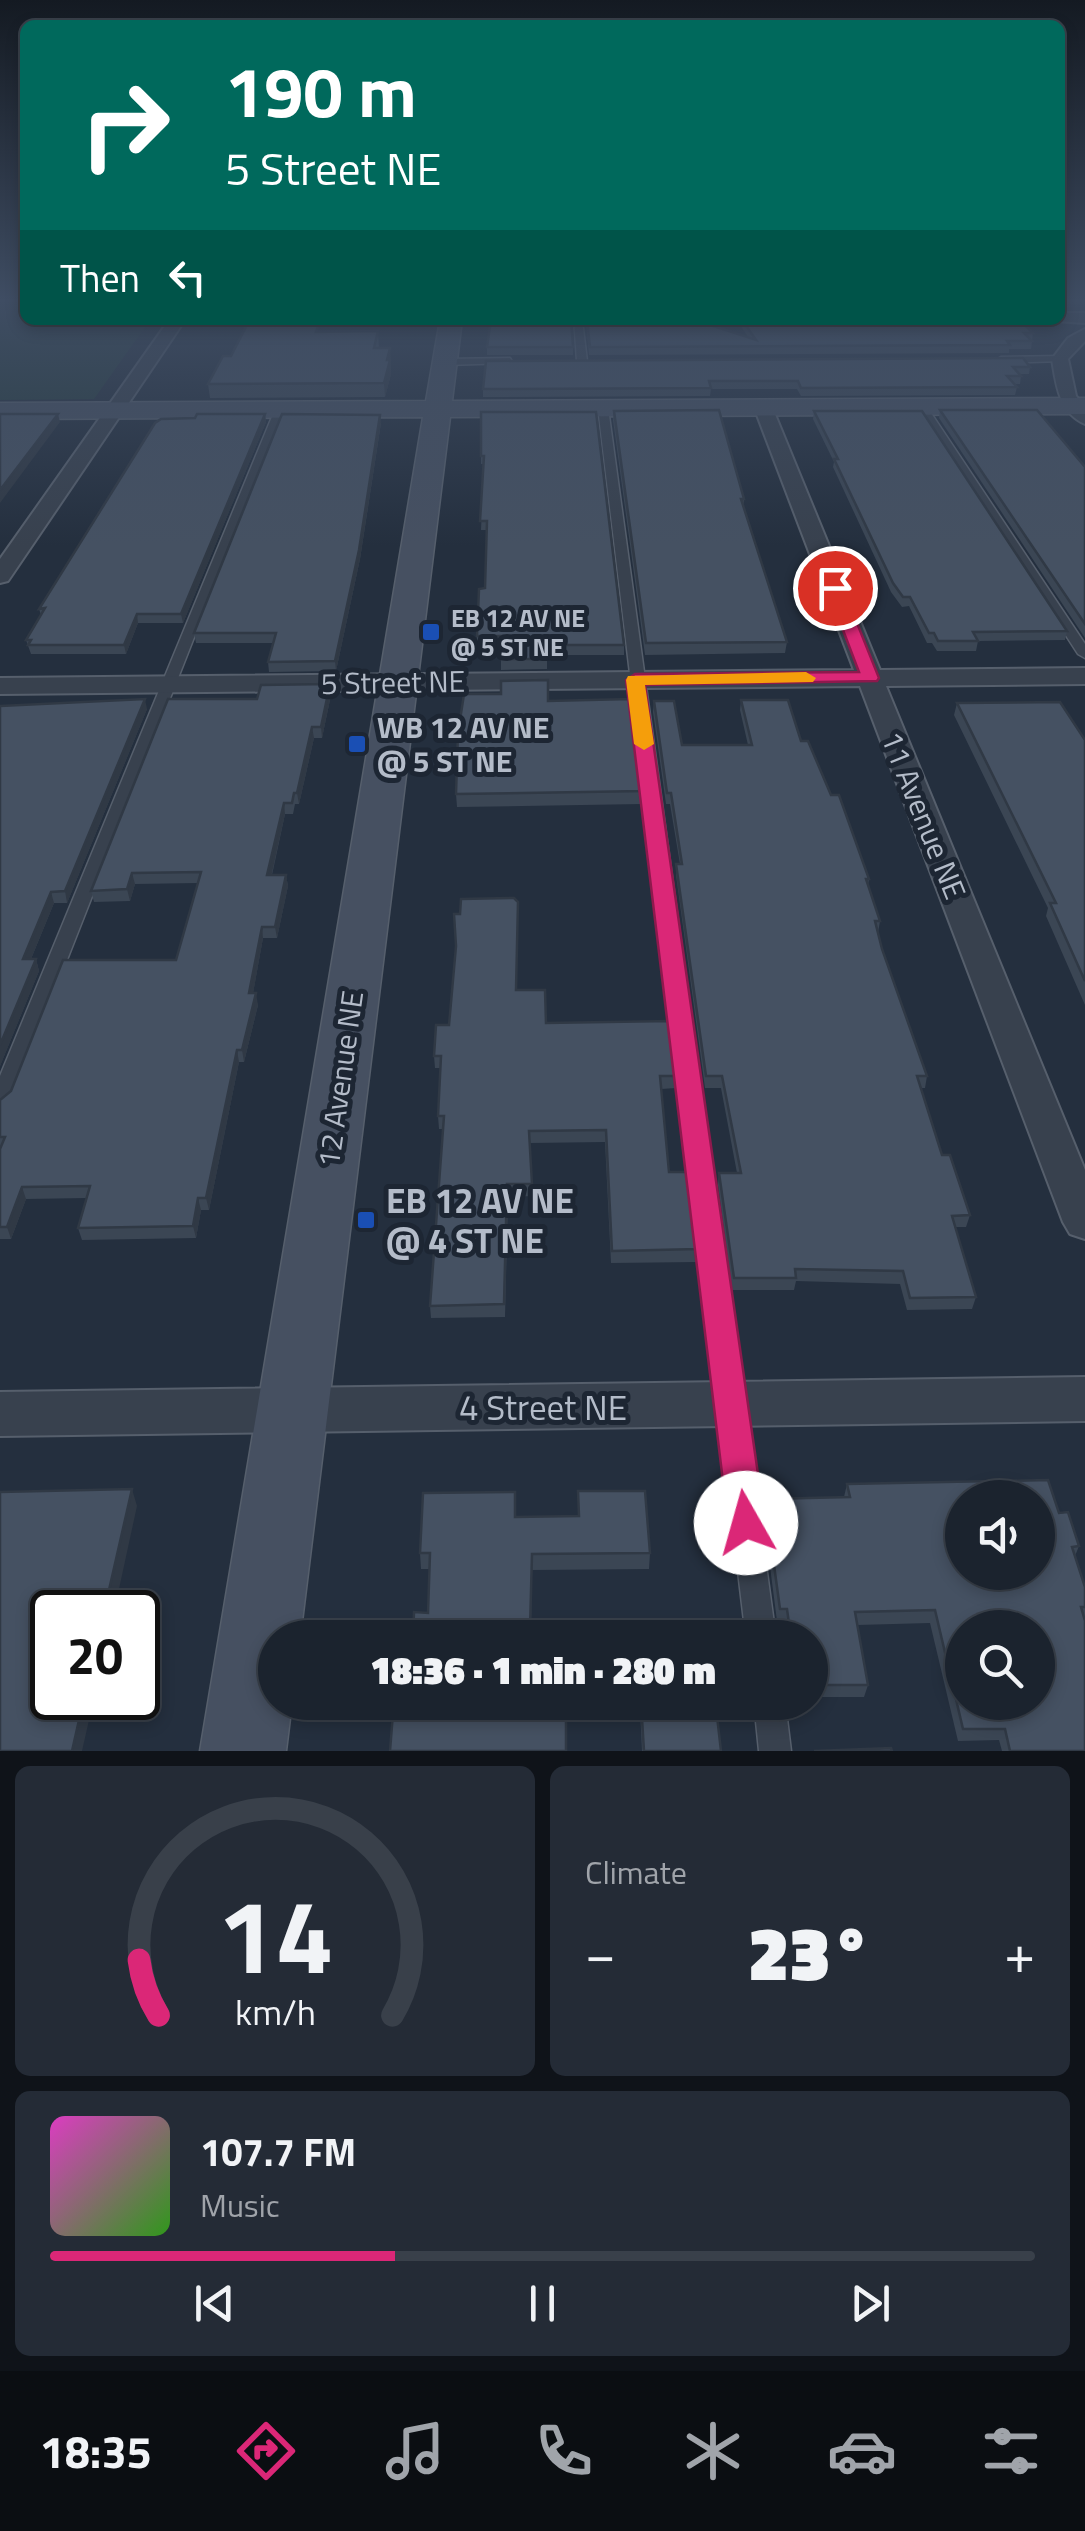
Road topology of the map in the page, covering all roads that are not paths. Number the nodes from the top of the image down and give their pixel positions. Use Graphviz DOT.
graph roads {
  1 [pos="134,383"];
  2 [pos="450,383"];
  3 [pos="1064,383"];
  4 [pos="442,385"];
  5 [pos="922,406"];
  6 [pos="763,407"];
  7 [pos="602,408"];
  8 [pos="279,409"];
  9 [pos="1081,410"];
  10 [pos="0,411"];
  11 [pos="115,411"];
  12 [pos="0,576"];
  13 [pos="1085,654"];
  14 [pos="1085,676"];
  15 [pos="870,678"];
  16 [pos="635,680"];
  17 [pos="398,682"];
  18 [pos="166,685"];
  19 [pos="0,686"];
  20 [pos="0,1102"];
  21 [pos="1085,1222"];
  22 [pos="1085,1399"];
  23 [pos="732,1406"];
  24 [pos="290,1411"];
  25 [pos="0,1414"];
  26 [pos="759,1620"];
  27 [pos="771,1720"];
  28 [pos="243,1751"];
  29 [pos="775,1751"];
  1 -- 11 [label="street"];
  2 -- 4 [label="lane"];
  3 -- 9 [label="street"];
  4 -- 7 [label="street"];
  4 -- 8 [label="street"];
  4 -- 17 [label="street, 12 Avenue NE"];
  5 -- 6 [label="street"];
  5 -- 9 [label="street"];
  5 -- 13 [label="lane"];
  6 -- 7 [label="street"];
  6 -- 15 [label="street, 11 Avenue NE"];
  7 -- 16 [label="lane"];
  8 -- 11 [label="street"];
  8 -- 18 [label="lane"];
  10 -- 11 [label="street"];
  11 -- 12 [label="street"];
  14 -- 15 [label="street, 5 Street NE"];
  15 -- 16 [label="street, 5 Street NE"];
  15 -- 21 [label="street, 11 Avenue NE"];
  16 -- 17 [label="street, 5 Street NE"];
  16 -- 23 [label="lane"];
  17 -- 18 [label="street, 5 Street NE"];
  17 -- 24 [label="street, 12 Avenue NE"];
  18 -- 19 [label="street, 5 Street NE"];
  18 -- 20 [label="lane"];
  22 -- 23 [label="street, 4 Street NE"];
  23 -- 24 [label="street, 4 Street NE"];
  23 -- 26 [label="lane"];
  24 -- 25 [label="street, 4 Street NE"];
  24 -- 28 [label="street, 12 Avenue NE"];
  27 -- 29 [label="lane"];
}
